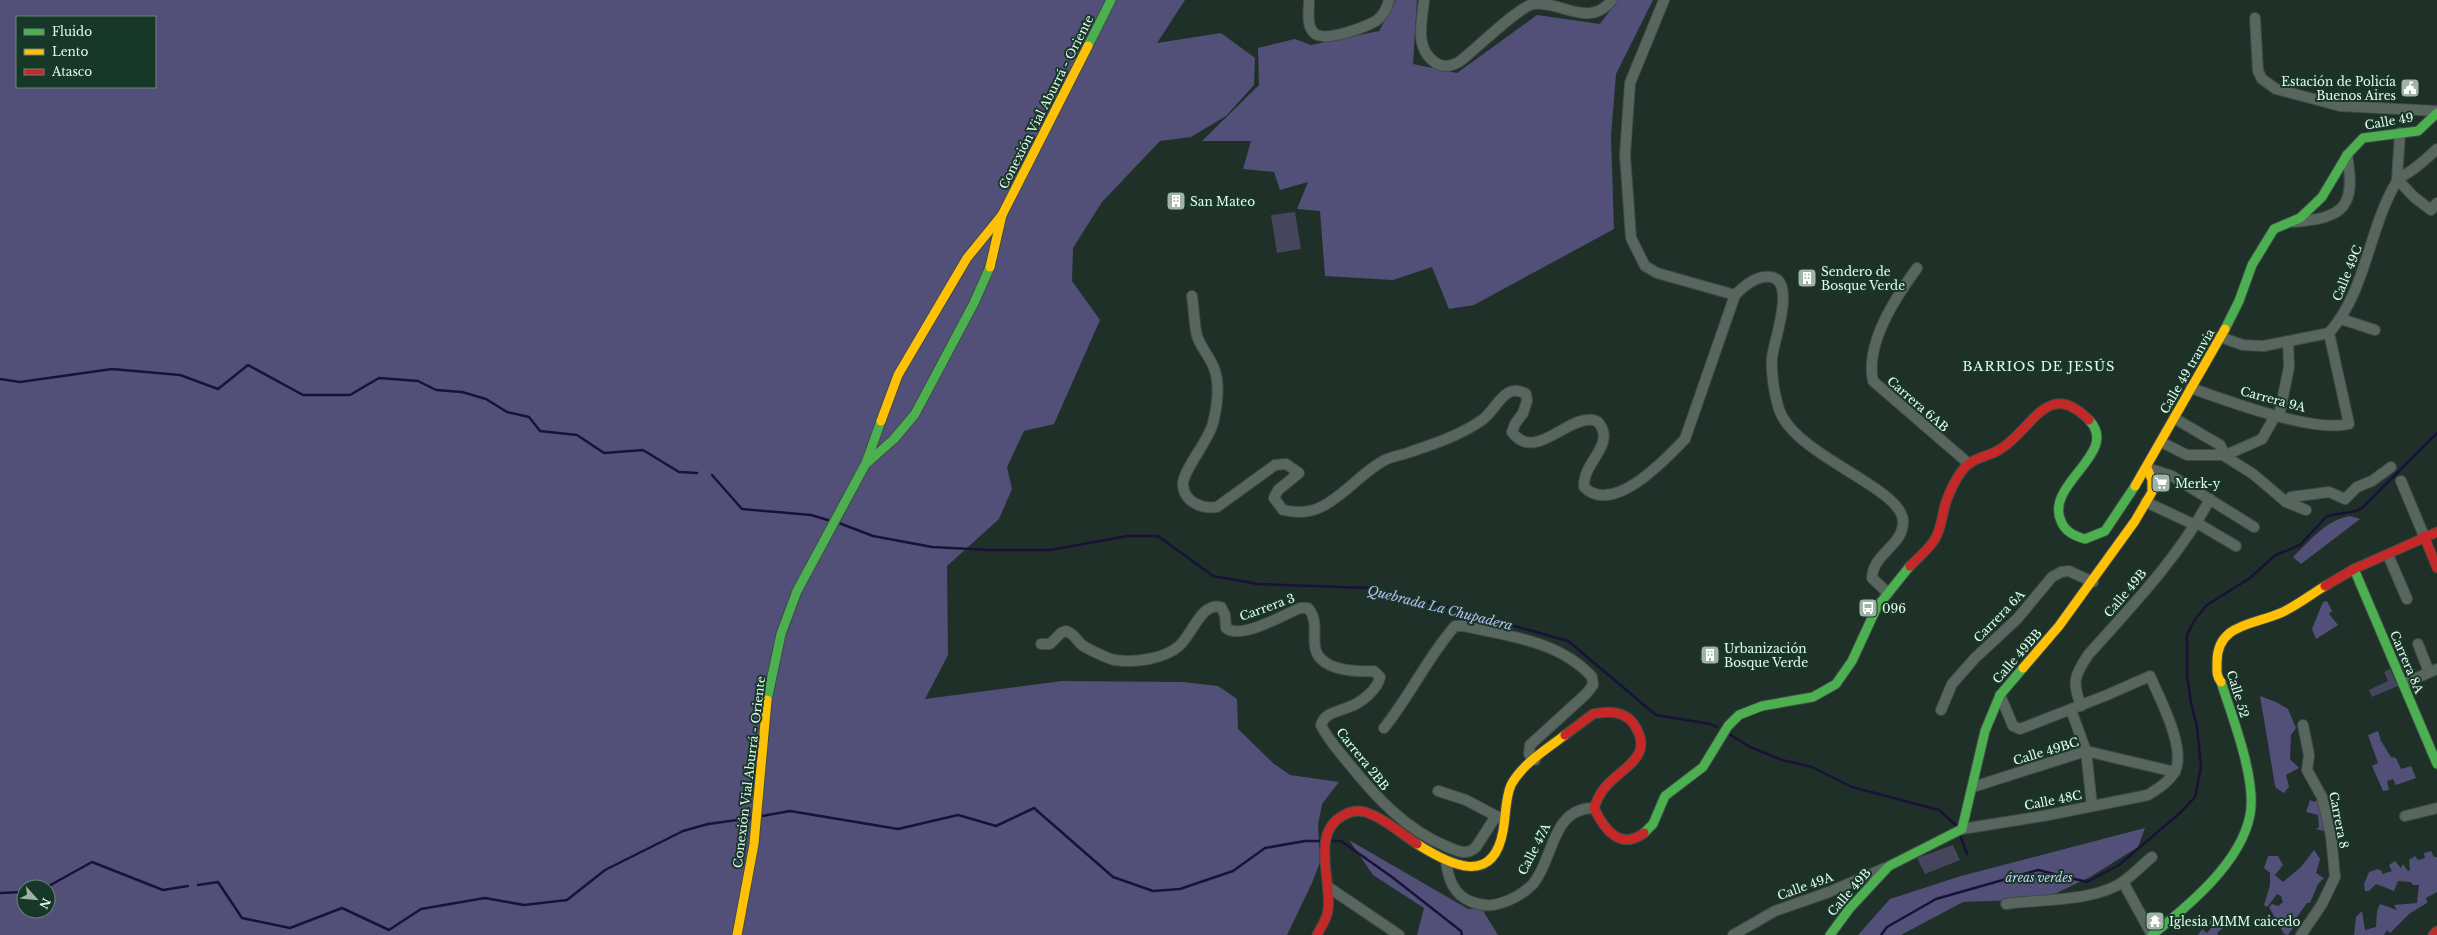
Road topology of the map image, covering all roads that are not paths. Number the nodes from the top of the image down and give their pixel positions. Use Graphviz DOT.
graph roads {
  1 [pos="1111,0"];
  2 [pos="1309,0"];
  3 [pos="1389,0"];
  4 [pos="1424,0"];
  5 [pos="1612,0"];
  6 [pos="1664,0"];
  7 [pos="2255,18"];
  8 [pos="2437,112"];
  9 [pos="2400,134"];
  10 [pos="2437,149"];
  11 [pos="2348,155"];
  12 [pos="2397,179"];
  13 [pos="2434,207"];
  14 [pos="1003,213"];
  15 [pos="2286,223"];
  16 [pos="975,246"];
  17 [pos="992,254"];
  18 [pos="967,258"];
  19 [pos="1917,268"];
  20 [pos="981,270"];
  21 [pos="1735,295"];
  22 [pos="1192,296"];
  23 [pos="2341,319"];
  24 [pos="2375,330"];
  25 [pos="2329,333"];
  26 [pos="2220,337"];
  27 [pos="2288,341"];
  28 [pos="2191,388"];
  29 [pos="887,410"];
  30 [pos="2277,416"];
  31 [pos="2174,418"];
  32 [pos="881,422"];
  33 [pos="907,424"];
  34 [pos="894,439"];
  35 [pos="2161,442"];
  36 [pos="2226,455"];
  37 [pos="1968,463"];
  38 [pos="2391,466"];
  39 [pos="864,467"];
  40 [pos="2147,468"];
  41 [pos="2401,481"];
  42 [pos="2210,499"];
  43 [pos="2146,502"];
  44 [pos="2286,502"];
  45 [pos="2306,510"];
  46 [pos="2196,524"];
  47 [pos="2254,527"];
  48 [pos="2437,532"];
  49 [pos="2424,536"];
  50 [pos="2236,546"];
  51 [pos="2388,555"];
  52 [pos="2437,568"];
  53 [pos="2354,569"];
  54 [pos="2093,582"];
  55 [pos="1888,593"];
  56 [pos="2407,599"];
  57 [pos="1041,644"];
  58 [pos="2418,644"];
  59 [pos="2433,670"];
  60 [pos="2403,684"];
  61 [pos="2000,695"];
  62 [pos="2081,706"];
  63 [pos="1941,710"];
  64 [pos="2071,710"];
  65 [pos="1322,720"];
  66 [pos="2303,725"];
  67 [pos="1384,728"];
  68 [pos="2086,751"];
  69 [pos="1535,760"];
  70 [pos="2437,764"];
  71 [pos="2175,772"];
  72 [pos="1973,787"];
  73 [pos="1438,791"];
  74 [pos="2092,806"];
  75 [pos="1594,808"];
  76 [pos="2437,808"];
  77 [pos="2405,816"];
  78 [pos="1500,818"];
  79 [pos="1959,831"];
  80 [pos="2152,857"];
  81 [pos="1446,861"];
  82 [pos="1889,866"];
  83 [pos="2123,882"];
  84 [pos="1328,887"];
  85 [pos="2006,904"];
  86 [pos="2437,931"];
  87 [pos="737,935"];
  88 [pos="1317,935"];
  89 [pos="1399,935"];
  90 [pos="1733,935"];
  91 [pos="1830,935"];
  92 [pos="2152,935"];
  93 [pos="2301,935"];
  94 [pos="2433,935"];
  1 -- 14 [label="main road, Conexión Vial Aburrá - Oriente"];
  2 -- 3 [label="street"];
  4 -- 5 [label="street"];
  6 -- 21 [label="street"];
  7 -- 8 [label="street"];
  8 -- 9 [label="main road, Calle 49"];
  9 -- 11 [label="main road, Calle 49"];
  9 -- 12 [label="street"];
  10 -- 12 [label="street"];
  11 -- 15 [label="main road, Calle 49"];
  11 -- 15 [label="street"];
  12 -- 13 [label="street"];
  12 -- 23 [label="street, Calle 49C"];
  14 -- 16 [label="main road, Conexión Vial Aburrá - Oriente"];
  14 -- 17 [label="main road, Conexión Vial Aburrá - Oriente"];
  15 -- 26 [label="main road, Calle 49 tranvia"];
  16 -- 17 [label="main road"];
  16 -- 18 [label="main road, Conexión Vial Aburrá - Oriente"];
  17 -- 20 [label="main road, Conexión Vial Aburrá - Oriente"];
  18 -- 20 [label="main road"];
  18 -- 29 [label="main road, Conexión Vial Aburrá - Oriente"];
  19 -- 37 [label="street, Carrera 6AB"];
  20 -- 33 [label="main road, Conexión Vial Aburrá - Oriente"];
  21 -- 22 [label="street"];
  21 -- 55 [label="street"];
  23 -- 24 [label="street"];
  23 -- 25 [label="street, Calle 49C"];
  25 -- 27 [label="street"];
  25 -- 30 [label="street, Carrera 9A"];
  26 -- 27 [label="street"];
  26 -- 28 [label="main road, Calle 49 tranvia"];
  27 -- 30 [label="street"];
  28 -- 30 [label="street, Carrera 9A"];
  28 -- 31 [label="main road, Calle 49 tranvia"];
  29 -- 32 [label="main road, Conexión Vial Aburrá - Oriente"];
  29 -- 33 [label="main road"];
  30 -- 36 [label="street"];
  31 -- 35 [label="main road, Calle 49 tranvia"];
  31 -- 36 [label="street"];
  32 -- 34 [label="main road"];
  32 -- 39 [label="main road, Conexión Vial Aburrá - Oriente"];
  33 -- 34 [label="main road, Conexión Vial Aburrá - Oriente"];
  34 -- 39 [label="main road, Conexión Vial Aburrá - Oriente"];
  35 -- 36 [label="street"];
  35 -- 40 [label="main road, Calle 49 tranvia"];
  36 -- 44 [label="street"];
  37 -- 40 [label="main road, Calle 49 tranvia"];
  37 -- 55 [label="main road"];
  38 -- 44 [label="street"];
  39 -- 87 [label="main road, Conexión Vial Aburrá - Oriente"];
  40 -- 42 [label="street"];
  40 -- 43 [label="main road, Calle 49BB"];
  41 -- 49 [label="street"];
  42 -- 46 [label="street, Calle 49B"];
  42 -- 47 [label="street"];
  43 -- 46 [label="street"];
  43 -- 54 [label="main road, Calle 49BB"];
  44 -- 45 [label="street"];
  46 -- 50 [label="street"];
  46 -- 62 [label="street, Calle 49B"];
  48 -- 49 [label="main road, Calle 52"];
  49 -- 51 [label="main road, Calle 52"];
  49 -- 52 [label="main road"];
  51 -- 53 [label="main road, Calle 52"];
  51 -- 56 [label="street"];
  53 -- 60 [label="main road, Carrera 8A"];
  53 -- 92 [label="main road, Calle 52"];
  54 -- 61 [label="main road, Calle 49BB"];
  54 -- 63 [label="street, Carrera 6A"];
  55 -- 75 [label="main road"];
  57 -- 65 [label="street, Carrera 3"];
  58 -- 59 [label="street"];
  59 -- 60 [label="street"];
  60 -- 70 [label="main road, Carrera 8A"];
  61 -- 64 [label="street"];
  61 -- 72 [label="main road, Calle 49BB"];
  62 -- 64 [label="street"];
  62 -- 71 [label="street"];
  64 -- 68 [label="street"];
  65 -- 78 [label="street, Carrera 2BB"];
  66 -- 93 [label="street, Carrera 8"];
  67 -- 69 [label="street"];
  68 -- 71 [label="street, Calle 49BC"];
  68 -- 72 [label="street, Calle 49BC"];
  68 -- 74 [label="street"];
  69 -- 75 [label="main road"];
  69 -- 78 [label="main road"];
  71 -- 74 [label="street, Calle 48C"];
  72 -- 79 [label="main road, Calle 49BB"];
  73 -- 78 [label="street"];
  74 -- 79 [label="street, Calle 48C"];
  75 -- 81 [label="street, Calle 47A"];
  76 -- 77 [label="street"];
  78 -- 81 [label="main road"];
  79 -- 82 [label="main road"];
  80 -- 83 [label="street"];
  81 -- 84 [label="main road"];
  82 -- 90 [label="street, Calle 49A"];
  82 -- 91 [label="main road, Calle 49B"];
  83 -- 85 [label="street"];
  83 -- 92 [label="street"];
  84 -- 88 [label="main road"];
  84 -- 89 [label="street"];
  86 -- 94 [label="main road"];
}
